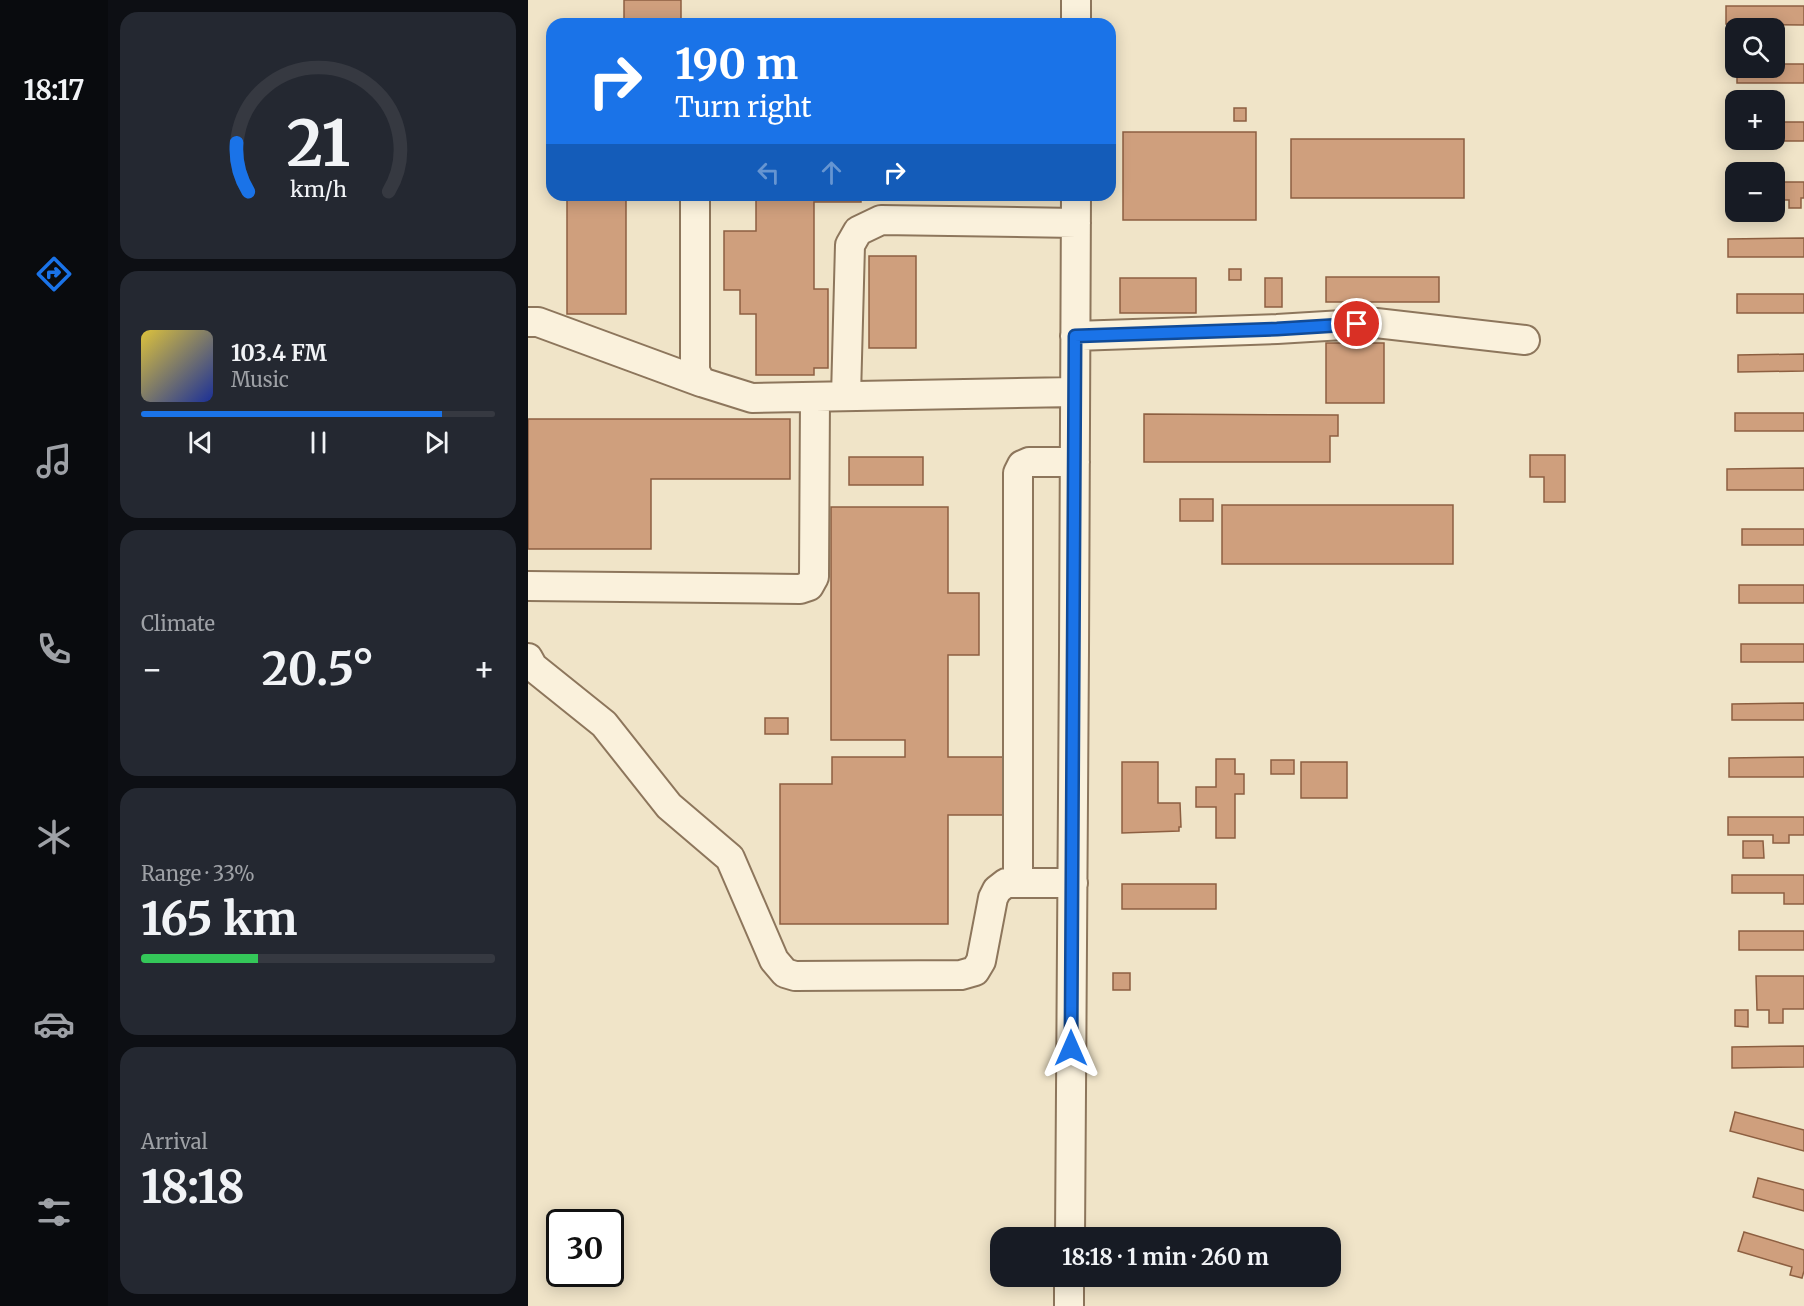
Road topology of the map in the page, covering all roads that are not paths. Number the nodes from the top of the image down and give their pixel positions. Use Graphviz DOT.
graph roads {
  1 [pos="1076,0"];
  2 [pos="1076,18"];
  3 [pos="695,201"];
  4 [pos="1076,209"];
  5 [pos="528,322"];
  6 [pos="1075,336"];
  7 [pos="1525,340"];
  8 [pos="701,382"];
  9 [pos="1075,392"];
  10 [pos="846,396"];
  11 [pos="815,397"];
  12 [pos="1075,462"];
  13 [pos="528,586"];
  14 [pos="528,658"];
  15 [pos="1018,883"];
  16 [pos="1073,883"];
  17 [pos="1070,1227"];
  18 [pos="1070,1287"];
  19 [pos="1069,1306"];
  1 -- 2 [label="street"];
  3 -- 8 [label="street"];
  4 -- 6 [label="street"];
  4 -- 10 [label="street"];
  5 -- 8 [label="street"];
  6 -- 7 [label="street"];
  6 -- 9 [label="street"];
  8 -- 11 [label="street"];
  9 -- 10 [label="street"];
  9 -- 12 [label="street"];
  10 -- 11 [label="street"];
  11 -- 13 [label="street"];
  12 -- 15 [label="street"];
  12 -- 16 [label="street"];
  14 -- 15 [label="street"];
  15 -- 16 [label="street"];
  16 -- 17 [label="street"];
  18 -- 19 [label="street"];
}
